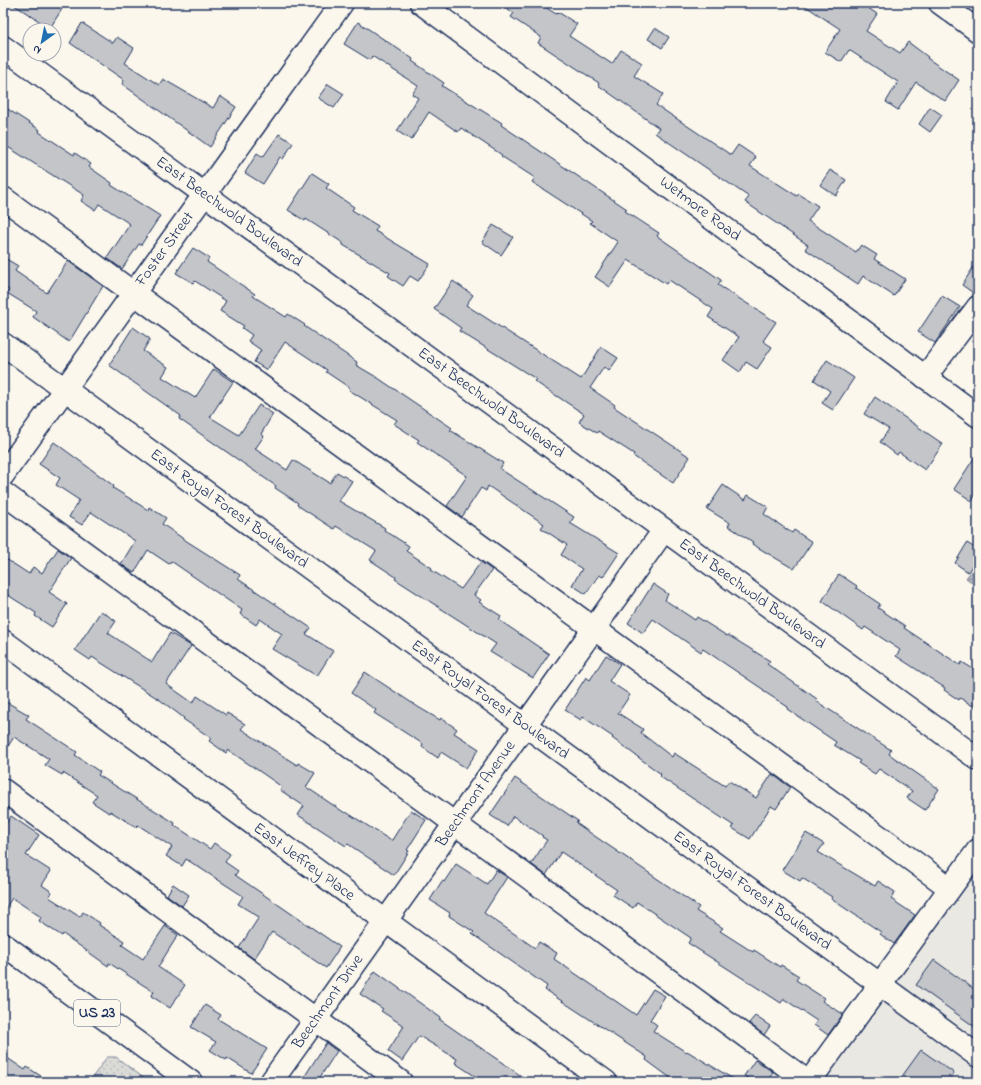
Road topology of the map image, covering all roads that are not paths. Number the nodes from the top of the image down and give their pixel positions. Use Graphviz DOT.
graph roads {
  1 [pos="342,3"];
  2 [pos="421,3"];
  3 [pos="940,3"];
  4 [pos="978,31"];
  5 [pos="3,47"];
  6 [pos="205,194"];
  7 [pos="3,198"];
  8 [pos="134,293"];
  9 [pos="978,307"];
  10 [pos="3,344"];
  11 [pos="926,377"];
  12 [pos="65,389"];
  13 [pos="978,416"];
  14 [pos="3,475"];
  15 [pos="3,493"];
  16 [pos="664,530"];
  17 [pos="594,629"];
  18 [pos="3,641"];
  19 [pos="525,725"];
  20 [pos="978,759"];
  21 [pos="3,790"];
  22 [pos="455,824"];
  23 [pos="978,850"];
  24 [pos="950,888"];
  25 [pos="385,921"];
  26 [pos="3,944"];
  27 [pos="880,985"];
  28 [pos="316,1019"];
  29 [pos="978,1056"];
  30 [pos="191,1082"];
  31 [pos="271,1082"];
  32 [pos="401,1082"];
  33 [pos="606,1082"];
  34 [pos="808,1082"];
  1 -- 6 [label="street, Foster Street"];
  2 -- 11 [label="street, Wetmore Road"];
  3 -- 4 [label="street"];
  5 -- 6 [label="street, East Beechwold Boulevard"];
  6 -- 8 [label="street, Foster Street"];
  6 -- 16 [label="street, East Beechwold Boulevard"];
  7 -- 8 [label="street"];
  8 -- 12 [label="street, Foster Street"];
  8 -- 17 [label="street"];
  9 -- 11 [label="street"];
  10 -- 12 [label="street, East Royal Forest Boulevard"];
  11 -- 13 [label="street, Wetmore Road"];
  12 -- 14 [label="street, Foster Street"];
  12 -- 19 [label="street, East Royal Forest Boulevard"];
  15 -- 22 [label="street"];
  16 -- 17 [label="street, Beechmont Avenue"];
  16 -- 20 [label="street, East Beechwold Boulevard"];
  17 -- 19 [label="street, Beechmont Avenue"];
  17 -- 24 [label="street"];
  18 -- 25 [label="street, East Jeffrey Place"];
  19 -- 22 [label="street, Beechmont Avenue"];
  19 -- 27 [label="street, East Royal Forest Boulevard"];
  21 -- 28 [label="street"];
  22 -- 25 [label="street, Beechmont Avenue"];
  22 -- 34 [label="street"];
  23 -- 24 [label="street"];
  24 -- 27 [label="street"];
  25 -- 28 [label="street, Beechmont Drive"];
  25 -- 33 [label="street, East Jeffrey Place"];
  26 -- 30 [label="street, US 23"];
  27 -- 29 [label="street, East Royal Forest Boulevard"];
  27 -- 34 [label="street"];
  28 -- 31 [label="street, Beechmont Drive"];
  28 -- 32 [label="street"];
}
